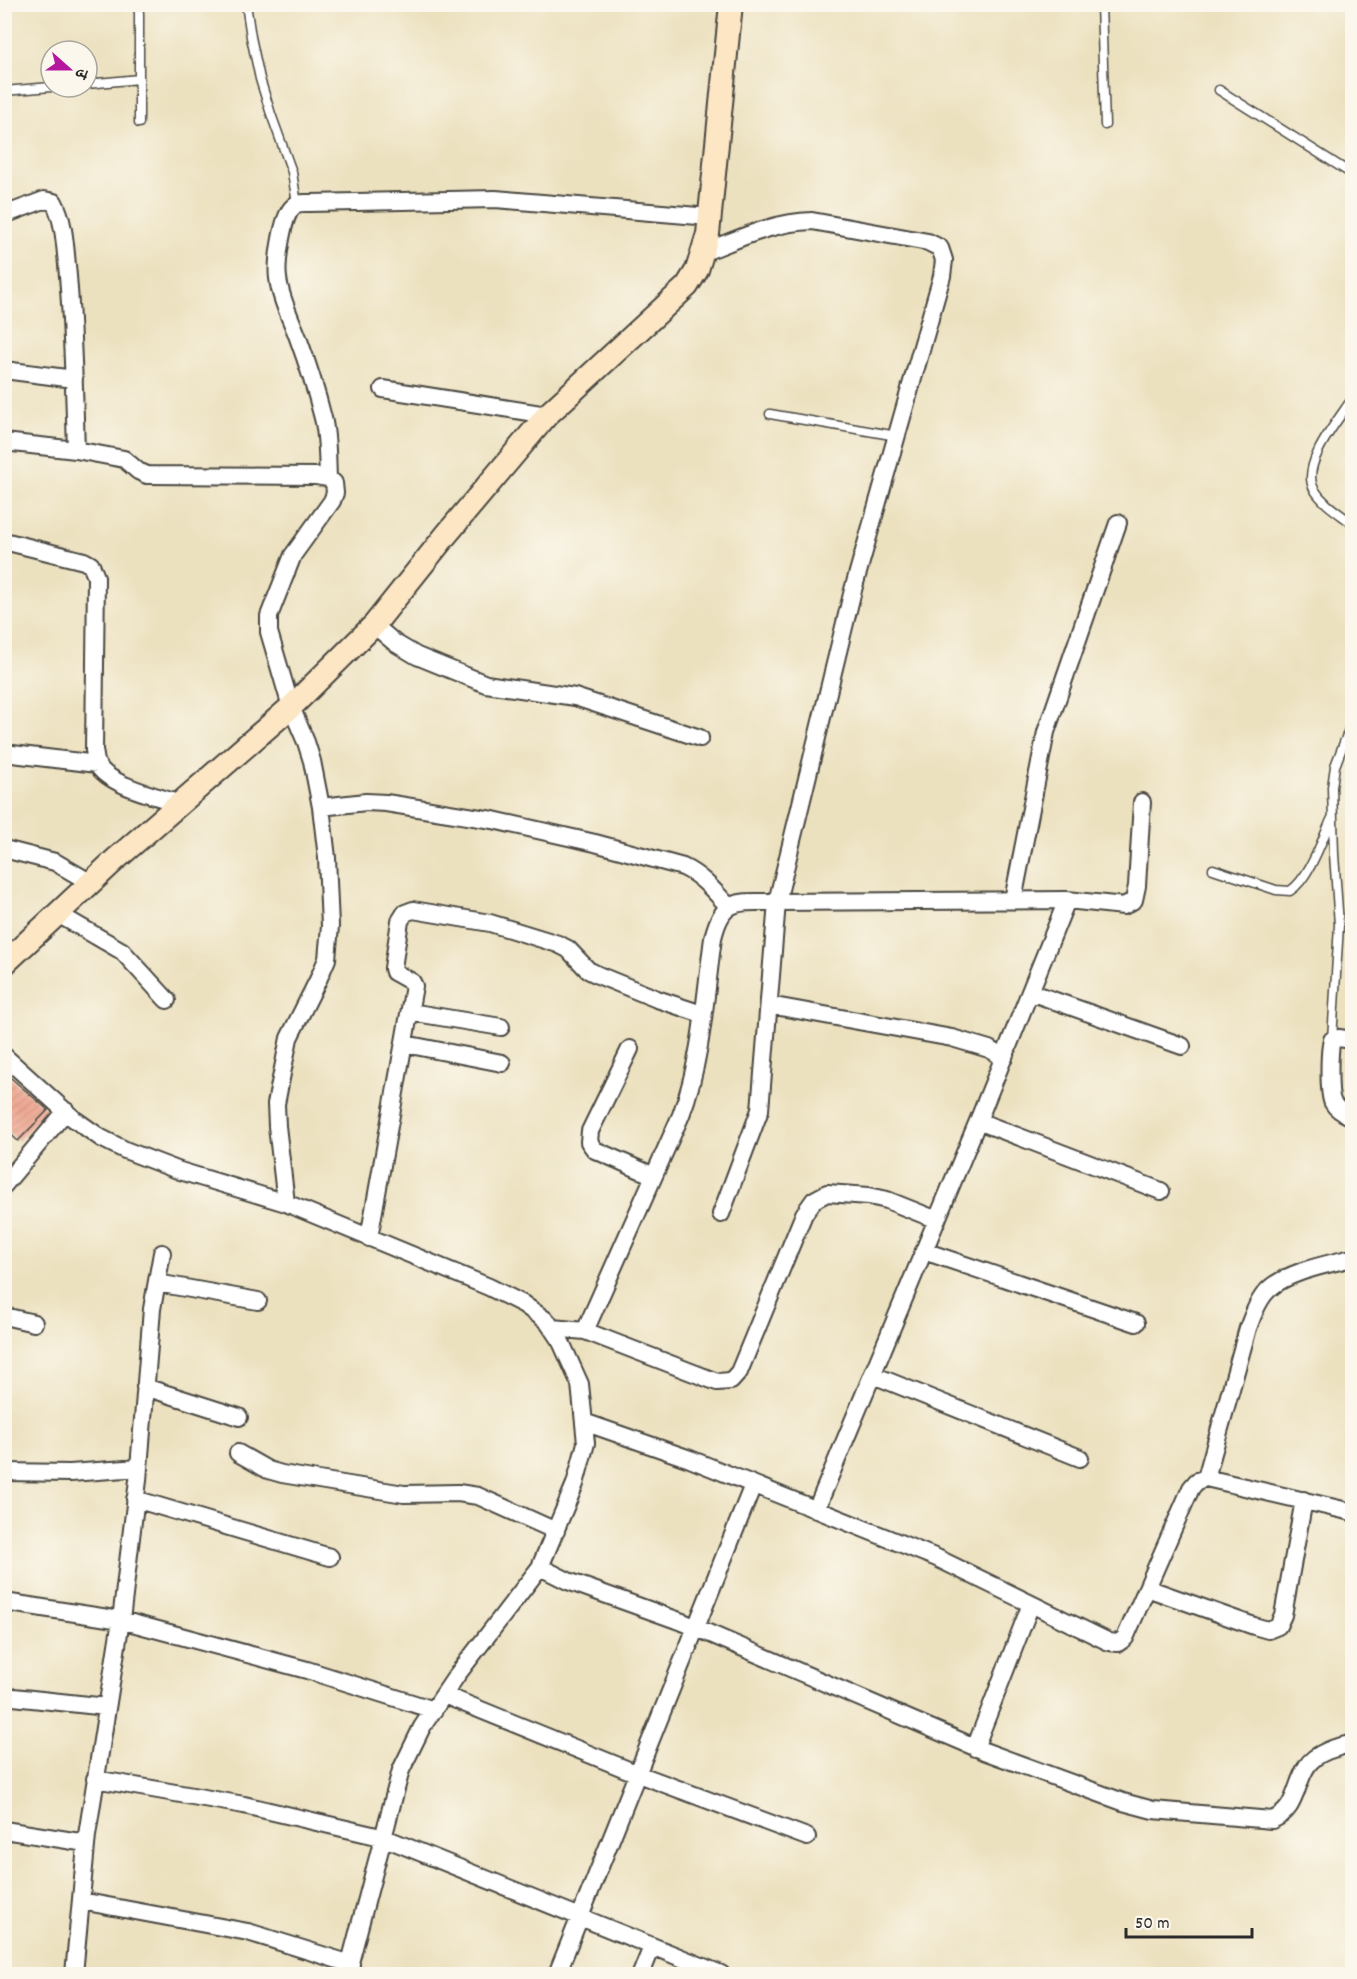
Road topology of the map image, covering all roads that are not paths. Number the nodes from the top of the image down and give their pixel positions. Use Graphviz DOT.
graph roads {
  1 [pos="137,4"];
  2 [pos="246,4"];
  3 [pos="731,4"];
  4 [pos="1101,4"];
  5 [pos="139,79"];
  6 [pos="99,83"];
  7 [pos="39,88"];
  8 [pos="1219,90"];
  9 [pos="4,91"];
  10 [pos="139,123"];
  11 [pos="1105,125"];
  12 [pos="1353,174"];
  13 [pos="297,204"];
  14 [pos="4,215"];
  15 [pos="710,217"];
  16 [pos="704,252"];
  17 [pos="4,370"];
  18 [pos="74,379"];
  19 [pos="382,390"];
  20 [pos="1353,399"];
  21 [pos="770,414"];
  22 [pos="547,415"];
  23 [pos="897,436"];
  24 [pos="4,442"];
  25 [pos="76,450"];
  26 [pos="328,478"];
  27 [pos="1118,523"];
  28 [pos="1353,523"];
  29 [pos="4,541"];
  30 [pos="374,625"];
  31 [pos="291,707"];
  32 [pos="1353,722"];
  33 [pos="700,738"];
  34 [pos="4,753"];
  35 [pos="97,764"];
  36 [pos="1142,802"];
  37 [pos="180,804"];
  38 [pos="321,807"];
  39 [pos="1333,814"];
  40 [pos="8,850"];
  41 [pos="1213,869"];
  42 [pos="91,883"];
  43 [pos="1013,900"];
  44 [pos="1067,900"];
  45 [pos="777,902"];
  46 [pos="729,907"];
  47 [pos="58,914"];
  48 [pos="4,964"];
  49 [pos="1030,992"];
  50 [pos="167,1000"];
  51 [pos="769,1005"];
  52 [pos="410,1012"];
  53 [pos="702,1014"];
  54 [pos="501,1028"];
  55 [pos="1332,1040"];
  56 [pos="1353,1040"];
  57 [pos="405,1044"];
  58 [pos="1182,1047"];
  59 [pos="630,1049"];
  60 [pos="4,1056"];
  61 [pos="1004,1058"];
  62 [pos="502,1063"];
  63 [pos="66,1111"];
  64 [pos="1353,1117"];
  65 [pos="978,1121"];
  66 [pos="654,1176"];
  67 [pos="4,1185"];
  68 [pos="1161,1191"];
  69 [pos="286,1203"];
  70 [pos="721,1215"];
  71 [pos="937,1220"];
  72 [pos="369,1238"];
  73 [pos="924,1251"];
  74 [pos="162,1253"];
  75 [pos="1353,1258"];
  76 [pos="157,1282"];
  77 [pos="258,1301"];
  78 [pos="4,1316"];
  79 [pos="34,1323"];
  80 [pos="1136,1323"];
  81 [pos="552,1328"];
  82 [pos="585,1331"];
  83 [pos="873,1375"];
  84 [pos="145,1387"];
  85 [pos="239,1417"];
  86 [pos="584,1422"];
  87 [pos="238,1453"];
  88 [pos="1080,1458"];
  89 [pos="139,1468"];
  90 [pos="4,1472"];
  91 [pos="1206,1478"];
  92 [pos="753,1485"];
  93 [pos="135,1499"];
  94 [pos="1304,1500"];
  95 [pos="816,1510"];
  96 [pos="1353,1512"];
  97 [pos="556,1531"];
  98 [pos="330,1557"];
  99 [pos="540,1567"];
  100 [pos="1148,1588"];
  101 [pos="4,1602"];
  102 [pos="1031,1604"];
  103 [pos="121,1620"];
  104 [pos="697,1628"];
  105 [pos="444,1695"];
  106 [pos="4,1696"];
  107 [pos="107,1707"];
  108 [pos="434,1710"];
  109 [pos="1353,1744"];
  110 [pos="975,1748"];
  111 [pos="638,1774"];
  112 [pos="95,1779"];
  113 [pos="4,1830"];
  114 [pos="807,1837"];
  115 [pos="385,1838"];
  116 [pos="86,1843"];
  117 [pos="81,1901"];
  118 [pos="580,1918"];
  119 [pos="652,1947"];
  120 [pos="349,1969"];
  121 [pos="74,1974"];
  122 [pos="557,1974"];
  123 [pos="641,1974"];
  124 [pos="721,1974"];
  1 -- 5 [label="lane"];
  2 -- 13 [label="lane"];
  3 -- 15 [label="street"];
  4 -- 11 [label="lane"];
  5 -- 6 [label="lane"];
  5 -- 10 [label="lane"];
  7 -- 9 [label="lane"];
  8 -- 12 [label="lane"];
  13 -- 15 [label="street"];
  13 -- 26 [label="street"];
  14 -- 18 [label="street"];
  15 -- 16 [label="street"];
  16 -- 22 [label="street"];
  16 -- 23 [label="street"];
  17 -- 18 [label="street"];
  18 -- 25 [label="street"];
  19 -- 22 [label="street"];
  20 -- 28 [label="lane"];
  21 -- 23 [label="lane"];
  22 -- 30 [label="street"];
  23 -- 45 [label="street"];
  24 -- 25 [label="street"];
  25 -- 26 [label="street"];
  26 -- 31 [label="street"];
  27 -- 43 [label="street"];
  29 -- 35 [label="street"];
  30 -- 31 [label="street"];
  30 -- 33 [label="street"];
  31 -- 37 [label="street"];
  31 -- 38 [label="street"];
  32 -- 39 [label="lane"];
  34 -- 35 [label="street"];
  35 -- 37 [label="street"];
  36 -- 44 [label="street"];
  37 -- 42 [label="street"];
  38 -- 46 [label="street"];
  38 -- 69 [label="street"];
  39 -- 41 [label="lane"];
  39 -- 55 [label="lane"];
  40 -- 42 [label="street"];
  42 -- 47 [label="street"];
  43 -- 44 [label="street"];
  43 -- 45 [label="street"];
  44 -- 49 [label="street"];
  45 -- 46 [label="street"];
  45 -- 51 [label="street"];
  46 -- 53 [label="street"];
  47 -- 48 [label="street"];
  47 -- 50 [label="street"];
  49 -- 58 [label="street"];
  49 -- 61 [label="street"];
  51 -- 61 [label="street"];
  51 -- 70 [label="street"];
  52 -- 53 [label="street"];
  52 -- 54 [label="street"];
  52 -- 57 [label="street"];
  53 -- 66 [label="street"];
  55 -- 56 [label="street"];
  55 -- 64 [label="street"];
  57 -- 62 [label="street"];
  57 -- 72 [label="street"];
  59 -- 66 [label="street"];
  60 -- 63 [label="street"];
  61 -- 65 [label="street"];
  63 -- 67 [label="street"];
  63 -- 69 [label="street"];
  65 -- 68 [label="street"];
  65 -- 71 [label="street"];
  66 -- 82 [label="street"];
  69 -- 72 [label="street"];
  71 -- 73 [label="street"];
  71 -- 82 [label="street"];
  72 -- 81 [label="street"];
  73 -- 80 [label="street"];
  73 -- 83 [label="street"];
  74 -- 76 [label="street"];
  75 -- 91 [label="street"];
  76 -- 77 [label="street"];
  76 -- 84 [label="street"];
  78 -- 79 [label="street"];
  81 -- 82 [label="street"];
  81 -- 86 [label="street"];
  83 -- 88 [label="street"];
  83 -- 95 [label="street"];
  84 -- 85 [label="street"];
  84 -- 89 [label="street"];
  86 -- 92 [label="street"];
  86 -- 97 [label="street"];
  87 -- 97 [label="street"];
  89 -- 90 [label="street"];
  89 -- 93 [label="street"];
  91 -- 94 [label="street"];
  91 -- 100 [label="street"];
  92 -- 95 [label="street"];
  92 -- 104 [label="street"];
  93 -- 98 [label="street"];
  93 -- 103 [label="street"];
  94 -- 96 [label="street"];
  94 -- 100 [label="street"];
  95 -- 102 [label="street"];
  97 -- 99 [label="street"];
  99 -- 104 [label="street"];
  99 -- 105 [label="street"];
  100 -- 102 [label="street"];
  101 -- 103 [label="street"];
  102 -- 110 [label="street"];
  103 -- 107 [label="street"];
  103 -- 108 [label="street"];
  104 -- 110 [label="street"];
  104 -- 111 [label="street"];
  105 -- 108 [label="street"];
  105 -- 111 [label="street"];
  106 -- 107 [label="street"];
  107 -- 112 [label="street"];
  108 -- 115 [label="street"];
  109 -- 110 [label="street"];
  111 -- 114 [label="street"];
  111 -- 118 [label="street"];
  112 -- 115 [label="street"];
  112 -- 116 [label="street"];
  113 -- 116 [label="street"];
  115 -- 118 [label="street"];
  115 -- 120 [label="street"];
  116 -- 117 [label="street"];
  117 -- 120 [label="street"];
  117 -- 121 [label="street"];
  118 -- 119 [label="street"];
  118 -- 122 [label="street"];
  119 -- 123 [label="street"];
  119 -- 124 [label="street"];
}
